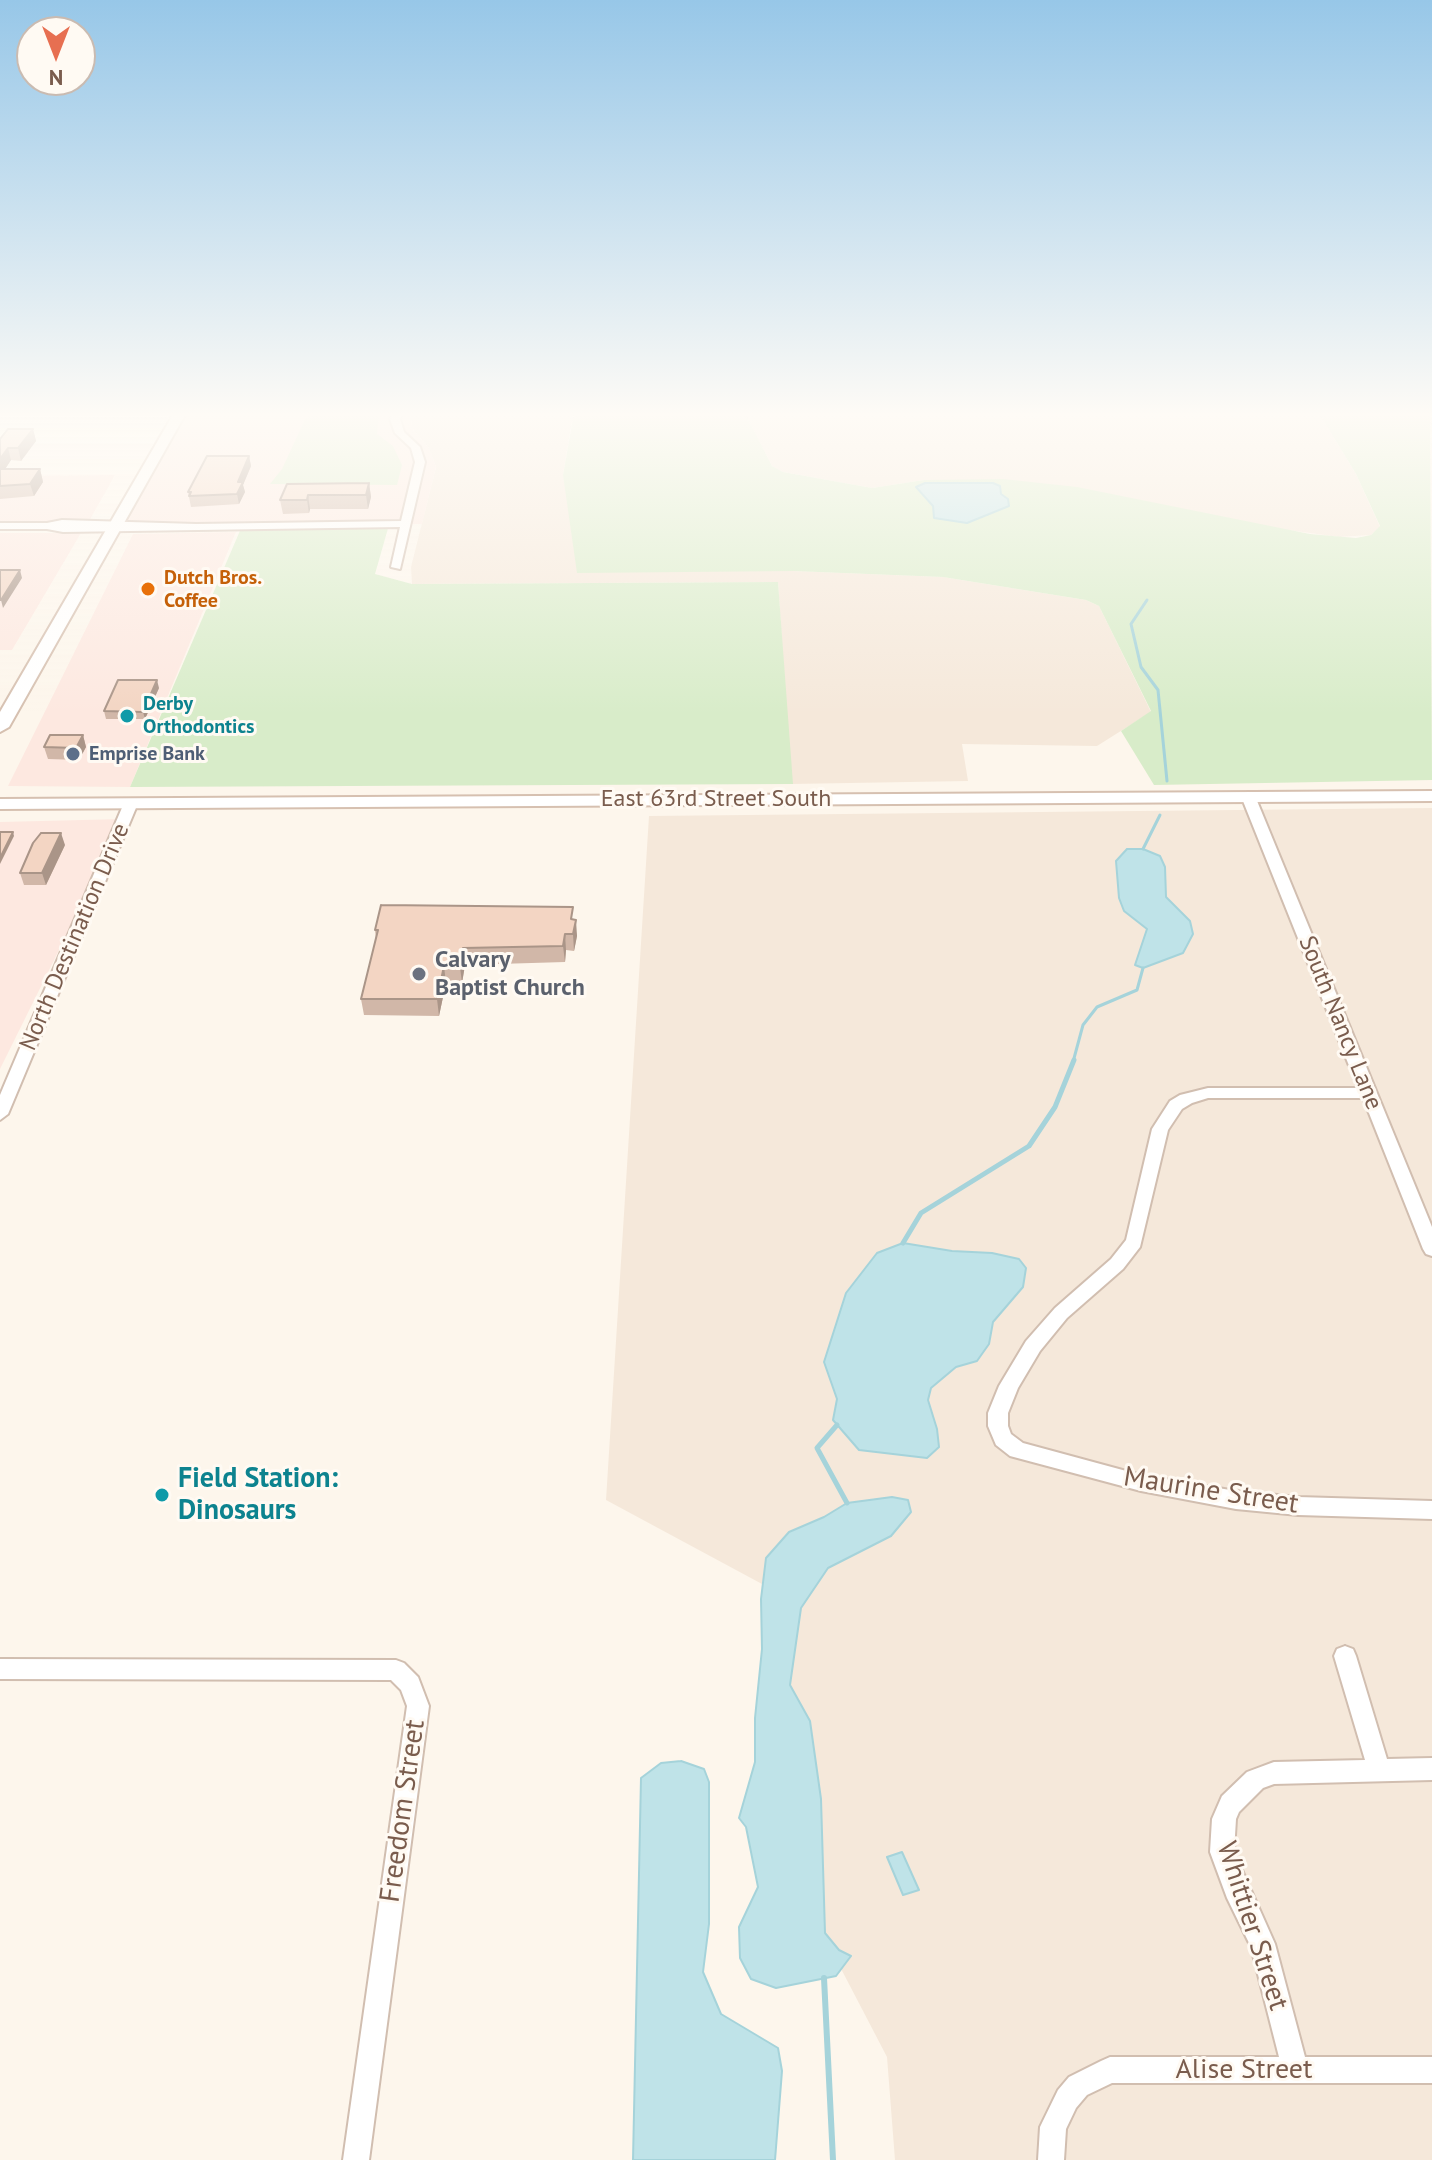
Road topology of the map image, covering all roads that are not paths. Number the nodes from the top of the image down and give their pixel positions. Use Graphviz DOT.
graph roads {
  1 [pos="122,514"];
  2 [pos="408,514"];
  3 [pos="406,524"];
  4 [pos="115,525"];
  5 [pos="0,526"];
  6 [pos="396,567"];
  7 [pos="0,727"];
  8 [pos="1248,796"];
  9 [pos="1432,796"];
  10 [pos="131,803"];
  11 [pos="0,804"];
  12 [pos="24,804"];
  13 [pos="0,812"];
  14 [pos="1368,1093"];
  15 [pos="0,1114"];
  16 [pos="1432,1249"];
  17 [pos="1432,1510"];
  18 [pos="1345,1656"];
  19 [pos="0,1669"];
  20 [pos="1379,1769"];
  21 [pos="1432,1769"];
  22 [pos="1295,2070"];
  23 [pos="1432,2070"];
  24 [pos="356,2160"];
  25 [pos="1051,2160"];
  1 -- 4 [label="main road"];
  2 -- 3 [label="street"];
  3 -- 4 [label="street"];
  3 -- 6 [label="street"];
  4 -- 5 [label="street"];
  4 -- 7 [label="main road"];
  8 -- 9 [label="main road, East 63rd Street South"];
  8 -- 10 [label="main road, East 63rd Street South"];
  8 -- 14 [label="street, South Nancy Lane"];
  10 -- 12 [label="main road, East 63rd Street South"];
  10 -- 15 [label="street, North Destination Drive"];
  11 -- 12 [label="main road, East 63rd Street South"];
  12 -- 13 [label="main road"];
  14 -- 16 [label="street, South Nancy Lane"];
  14 -- 17 [label="street, Maurine Street"];
  18 -- 20 [label="street"];
  19 -- 24 [label="street, Freedom Street"];
  20 -- 21 [label="street, Whittier Street"];
  20 -- 22 [label="street, Whittier Street"];
  22 -- 23 [label="street, Alise Street"];
  22 -- 25 [label="street, Alise Street"];
}
